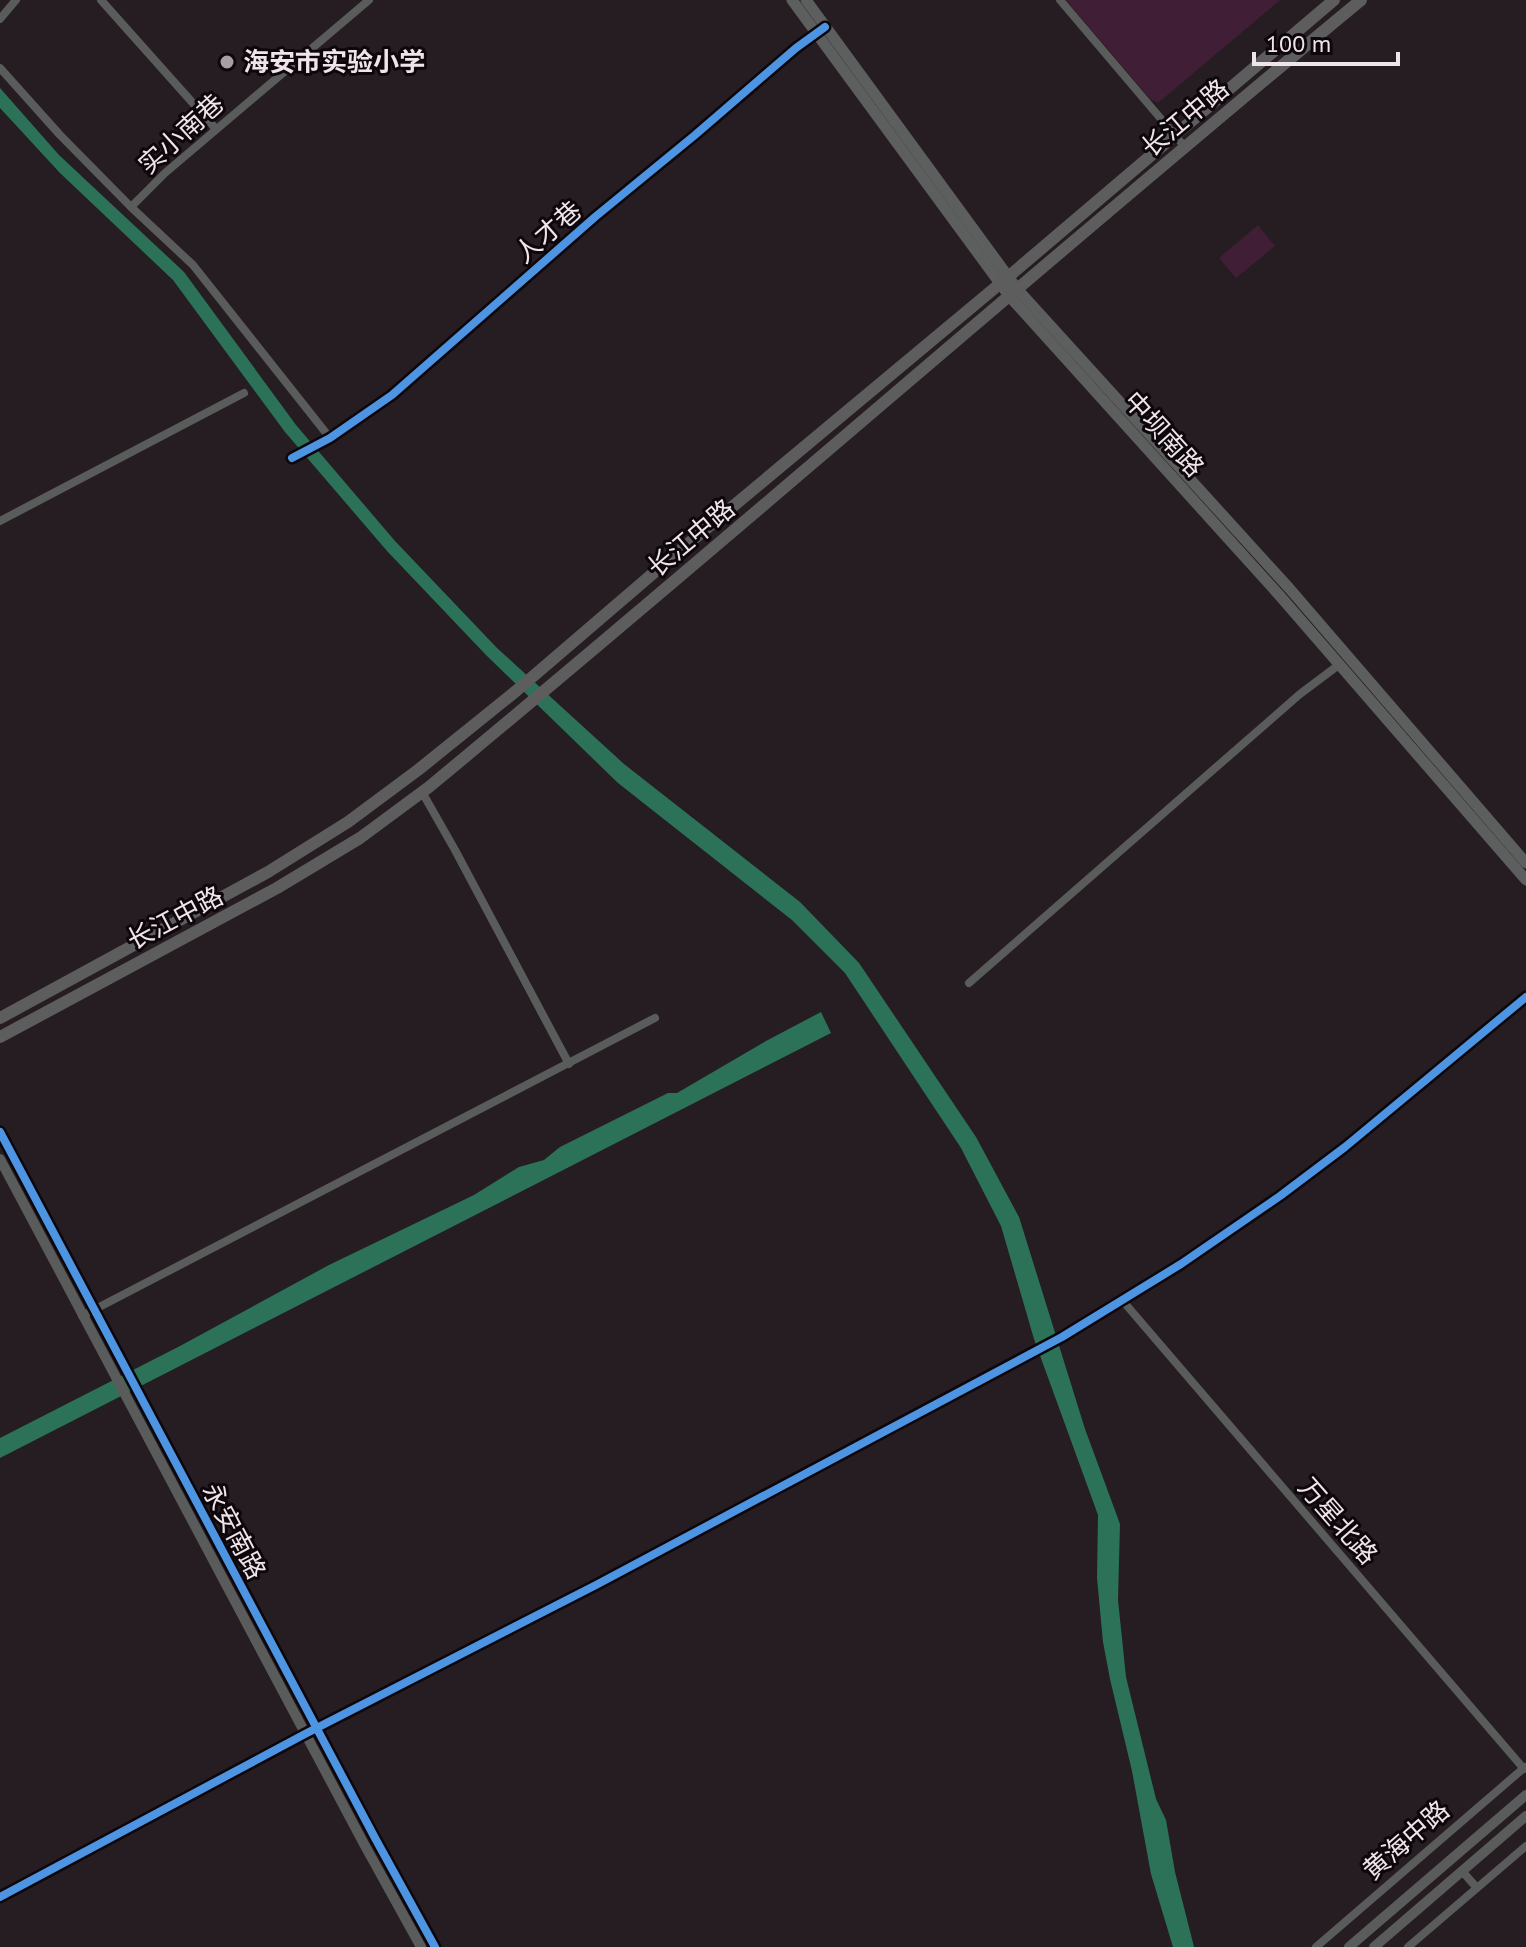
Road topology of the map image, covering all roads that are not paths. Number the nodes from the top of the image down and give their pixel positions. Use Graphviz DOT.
graph roads {
  1 [pos="16,0"];
  2 [pos="101,0"];
  3 [pos="369,0"];
  4 [pos="792,0"];
  5 [pos="806,0"];
  6 [pos="1060,0"];
  7 [pos="1334,0"];
  8 [pos="1361,0"];
  9 [pos="0,19"];
  10 [pos="825,27"];
  11 [pos="0,68"];
  12 [pos="216,129"];
  13 [pos="1175,135"];
  14 [pos="1184,146"];
  15 [pos="131,207"];
  16 [pos="1004,281"];
  17 [pos="1014,293"];
  18 [pos="244,393"];
  19 [pos="327,440"];
  20 [pos="294,456"];
  21 [pos="0,521"];
  22 [pos="1340,664"];
  23 [pos="422,792"];
  24 [pos="1526,863"];
  25 [pos="1526,880"];
  26 [pos="969,983"];
  27 [pos="1526,997"];
  28 [pos="0,1018"];
  29 [pos="655,1018"];
  30 [pos="0,1037"];
  31 [pos="569,1064"];
  32 [pos="0,1132"];
  33 [pos="0,1159"];
  34 [pos="1122,1300"];
  35 [pos="94,1311"];
  36 [pos="82,1316"];
  37 [pos="120,1372"];
  38 [pos="132,1394"];
  39 [pos="316,1728"];
  40 [pos="305,1734"];
  41 [pos="1525,1768"];
  42 [pos="1526,1795"];
  43 [pos="1526,1816"];
  44 [pos="1436,1844"];
  45 [pos="1526,1846"];
  46 [pos="1448,1861"];
  47 [pos="1462,1871"];
  48 [pos="1477,1888"];
  49 [pos="0,1897"];
  50 [pos="421,1947"];
  51 [pos="435,1947"];
  52 [pos="1316,1947"];
  53 [pos="1349,1947"];
  54 [pos="1374,1947"];
  55 [pos="1408,1947"];
  1 -- 9 [label="street"];
  2 -- 12 [label="street"];
  3 -- 12 [label="street, 实小南巷"];
  4 -- 16 [label="main road, 中坝南路"];
  5 -- 10 [label="main road, 中坝南路"];
  6 -- 13 [label="street"];
  7 -- 13 [label="main road, 长江中路"];
  8 -- 14 [label="main road, 长江中路"];
  10 -- 16 [label="main road, 中坝南路"];
  10 -- 19 [label="street, 人才巷"];
  11 -- 15 [label="street"];
  12 -- 15 [label="street, 实小南巷"];
  13 -- 14 [label="street"];
  13 -- 16 [label="main road, 长江中路"];
  14 -- 17 [label="main road, 长江中路"];
  15 -- 19 [label="street"];
  16 -- 17 [label="main road, 中坝南路"];
  16 -- 28 [label="main road, 长江中路"];
  17 -- 22 [label="main road, 中坝南路"];
  17 -- 23 [label="main road, 长江中路"];
  17 -- 24 [label="main road, 中坝南路"];
  18 -- 21 [label="street"];
  19 -- 20 [label="street, 人才巷"];
  22 -- 25 [label="main road, 中坝南路"];
  22 -- 26 [label="street"];
  23 -- 30 [label="main road, 长江中路"];
  23 -- 31 [label="street"];
  27 -- 34 [label="street"];
  29 -- 31 [label="street"];
  31 -- 35 [label="street"];
  32 -- 35 [label="street, 永安南路"];
  33 -- 36 [label="street, 永安南路"];
  34 -- 39 [label="street"];
  34 -- 41 [label="street, 万星北路"];
  35 -- 36 [label="street"];
  35 -- 37 [label="street, 永安南路"];
  36 -- 37 [label="street, 永安南路"];
  37 -- 38 [label="street, 永安南路"];
  38 -- 39 [label="street, 永安南路"];
  38 -- 40 [label="street, 永安南路"];
  39 -- 40 [label="street"];
  39 -- 51 [label="street, 永安南路"];
  40 -- 49 [label="street"];
  40 -- 50 [label="street, 永安南路"];
  41 -- 44 [label="street, 黄海中路"];
  42 -- 46 [label="street, 黄海中路"];
  43 -- 47 [label="street"];
  44 -- 46 [label="street"];
  44 -- 52 [label="street, 黄海中路"];
  45 -- 48 [label="street"];
  46 -- 53 [label="street, 黄海中路"];
  47 -- 48 [label="street"];
  47 -- 54 [label="street"];
  48 -- 55 [label="street"];
}
